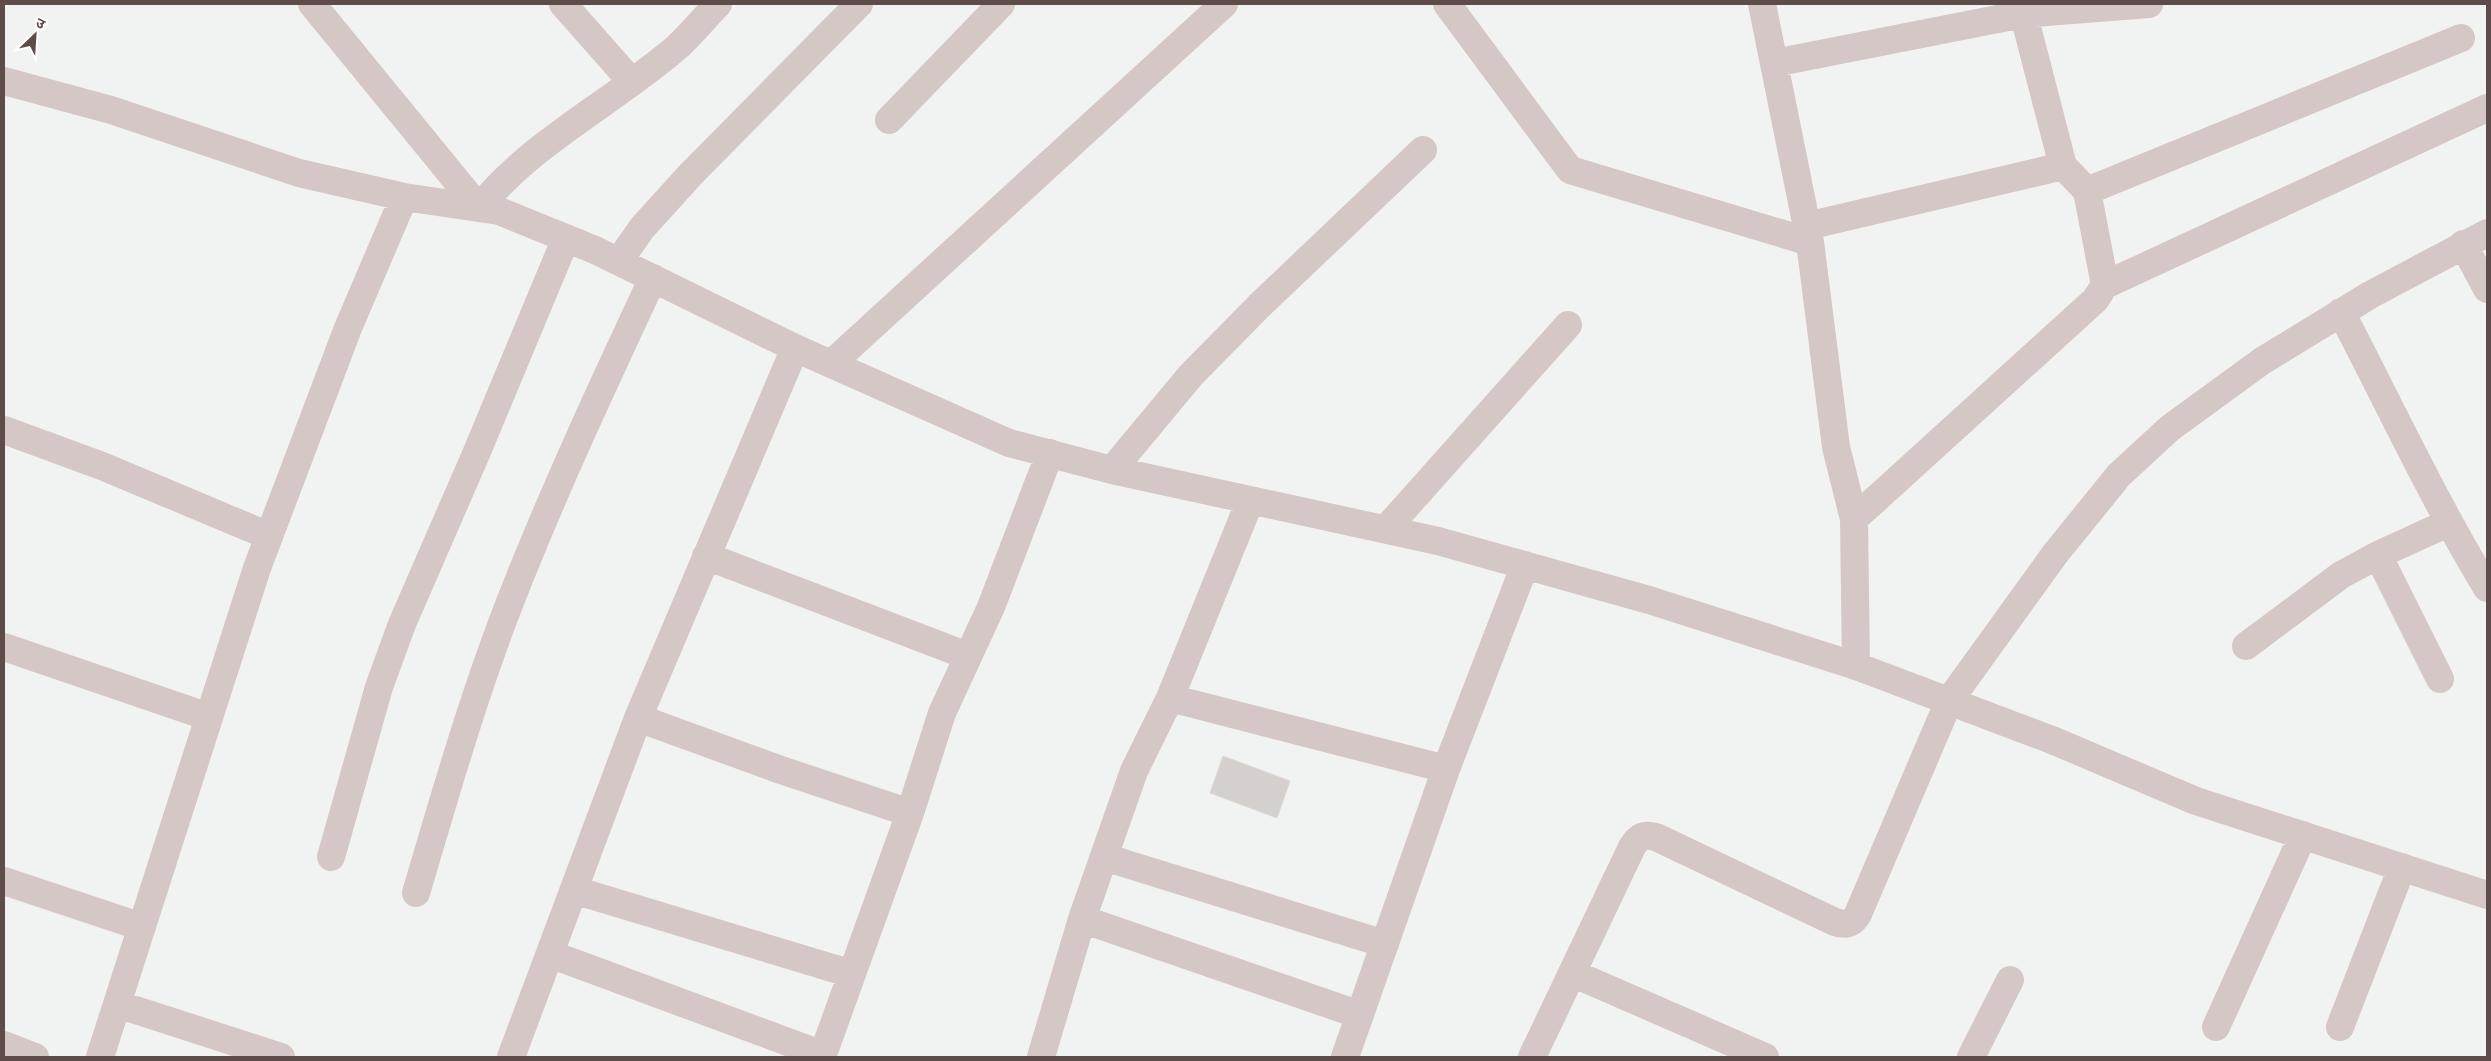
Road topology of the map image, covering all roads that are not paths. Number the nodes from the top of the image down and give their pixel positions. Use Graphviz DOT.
graph roads {
  1 [pos="312,4"];
  2 [pos="563,4"];
  3 [pos="718,4"];
  4 [pos="859,4"];
  5 [pos="1000,4"];
  6 [pos="1224,4"];
  7 [pos="1447,4"];
  8 [pos="1762,4"];
  9 [pos="2149,4"];
  10 [pos="2022,9"];
  11 [pos="2461,38"];
  12 [pos="1774,63"];
  13 [pos="4,81"];
  14 [pos="631,81"];
  15 [pos="2487,108"];
  16 [pos="889,120"];
  17 [pos="1424,150"];
  18 [pos="2063,166"];
  19 [pos="2087,191"];
  20 [pos="404,197"];
  21 [pos="479,208"];
  22 [pos="2487,233"];
  23 [pos="1808,234"];
  24 [pos="566,238"];
  25 [pos="2463,244"];
  26 [pos="619,261"];
  27 [pos="653,278"];
  28 [pos="2105,284"];
  29 [pos="2487,289"];
  30 [pos="2341,312"];
  31 [pos="1568,325"];
  32 [pos="794,348"];
  33 [pos="831,364"];
  34 [pos="4,430"];
  35 [pos="1050,453"];
  36 [pos="1112,470"];
  37 [pos="1250,501"];
  38 [pos="1854,519"];
  39 [pos="2448,524"];
  40 [pos="1386,529"];
  41 [pos="269,536"];
  42 [pos="2378,555"];
  43 [pos="706,556"];
  44 [pos="1525,566"];
  45 [pos="2487,588"];
  46 [pos="2246,646"];
  47 [pos="4,647"];
  48 [pos="968,656"];
  49 [pos="1856,666"];
  50 [pos="2440,679"];
  51 [pos="1170,698"];
  52 [pos="1949,702"];
  53 [pos="209,717"];
  54 [pos="638,718"];
  55 [pos="1446,769"];
  56 [pos="910,813"];
  57 [pos="2303,835"];
  58 [pos="331,857"];
  59 [pos="1104,857"];
  60 [pos="2402,867"];
  61 [pos="4,881"];
  62 [pos="574,890"];
  63 [pos="416,893"];
  64 [pos="2487,895"];
  65 [pos="1082,919"];
  66 [pos="142,927"];
  67 [pos="1385,944"];
  68 [pos="550,954"];
  69 [pos="1572,973"];
  70 [pos="852,974"];
  71 [pos="2010,980"];
  72 [pos="117,1004"];
  73 [pos="1360,1015"];
  74 [pos="2340,1027"];
  75 [pos="2216,1028"];
  76 [pos="4,1046"];
  77 [pos="822,1056"];
  78 [pos="35,1057"];
  79 [pos="100,1057"];
  80 [pos="281,1057"];
  81 [pos="511,1057"];
  82 [pos="1041,1057"];
  83 [pos="1345,1057"];
  84 [pos="1532,1057"];
  85 [pos="1765,1057"];
  86 [pos="1971,1057"];
  1 -- 21 [label="street"];
  2 -- 14 [label="street"];
  3 -- 14 [label="street"];
  4 -- 26 [label="street"];
  5 -- 16 [label="street"];
  6 -- 33 [label="street"];
  7 -- 23 [label="street"];
  8 -- 12 [label="street"];
  9 -- 10 [label="street"];
  10 -- 12 [label="street"];
  10 -- 18 [label="street"];
  11 -- 19 [label="street"];
  12 -- 23 [label="street"];
  13 -- 20 [label="street"];
  14 -- 21 [label="street"];
  15 -- 28 [label="street"];
  17 -- 36 [label="street"];
  18 -- 19 [label="street"];
  18 -- 23 [label="street"];
  19 -- 28 [label="street"];
  20 -- 21 [label="street"];
  20 -- 41 [label="street"];
  21 -- 24 [label="street"];
  22 -- 25 [label="street"];
  23 -- 38 [label="street"];
  24 -- 26 [label="street"];
  24 -- 58 [label="street"];
  25 -- 29 [label="street"];
  25 -- 30 [label="street"];
  26 -- 27 [label="street"];
  27 -- 32 [label="street"];
  27 -- 63 [label="street"];
  28 -- 38 [label="street"];
  30 -- 39 [label="street"];
  30 -- 52 [label="street"];
  31 -- 40 [label="street"];
  32 -- 33 [label="street"];
  32 -- 43 [label="street"];
  33 -- 35 [label="street"];
  34 -- 41 [label="street"];
  35 -- 36 [label="street"];
  35 -- 48 [label="street"];
  36 -- 37 [label="street"];
  37 -- 40 [label="street"];
  37 -- 51 [label="street"];
  38 -- 49 [label="street"];
  39 -- 42 [label="street"];
  39 -- 45 [label="street"];
  40 -- 44 [label="street"];
  41 -- 53 [label="street"];
  42 -- 46 [label="street"];
  42 -- 50 [label="street"];
  43 -- 48 [label="street"];
  43 -- 54 [label="street"];
  44 -- 49 [label="street"];
  44 -- 55 [label="street"];
  47 -- 53 [label="street"];
  48 -- 56 [label="street"];
  49 -- 52 [label="street"];
  51 -- 55 [label="street"];
  51 -- 59 [label="street"];
  52 -- 57 [label="street"];
  52 -- 69 [label="street"];
  53 -- 66 [label="street"];
  54 -- 56 [label="street"];
  54 -- 62 [label="street"];
  55 -- 67 [label="street"];
  56 -- 70 [label="street"];
  57 -- 60 [label="street"];
  57 -- 75 [label="street"];
  59 -- 65 [label="street"];
  59 -- 67 [label="street"];
  60 -- 64 [label="street"];
  60 -- 74 [label="street"];
  61 -- 66 [label="street"];
  62 -- 68 [label="street"];
  62 -- 70 [label="street"];
  65 -- 73 [label="street"];
  65 -- 82 [label="street"];
  66 -- 72 [label="street"];
  67 -- 73 [label="street"];
  68 -- 77 [label="street"];
  68 -- 81 [label="street"];
  69 -- 84 [label="street"];
  69 -- 85 [label="street"];
  70 -- 77 [label="street"];
  71 -- 86 [label="street"];
  72 -- 79 [label="street"];
  72 -- 80 [label="street"];
  73 -- 83 [label="street"];
  76 -- 78 [label="street"];
}
